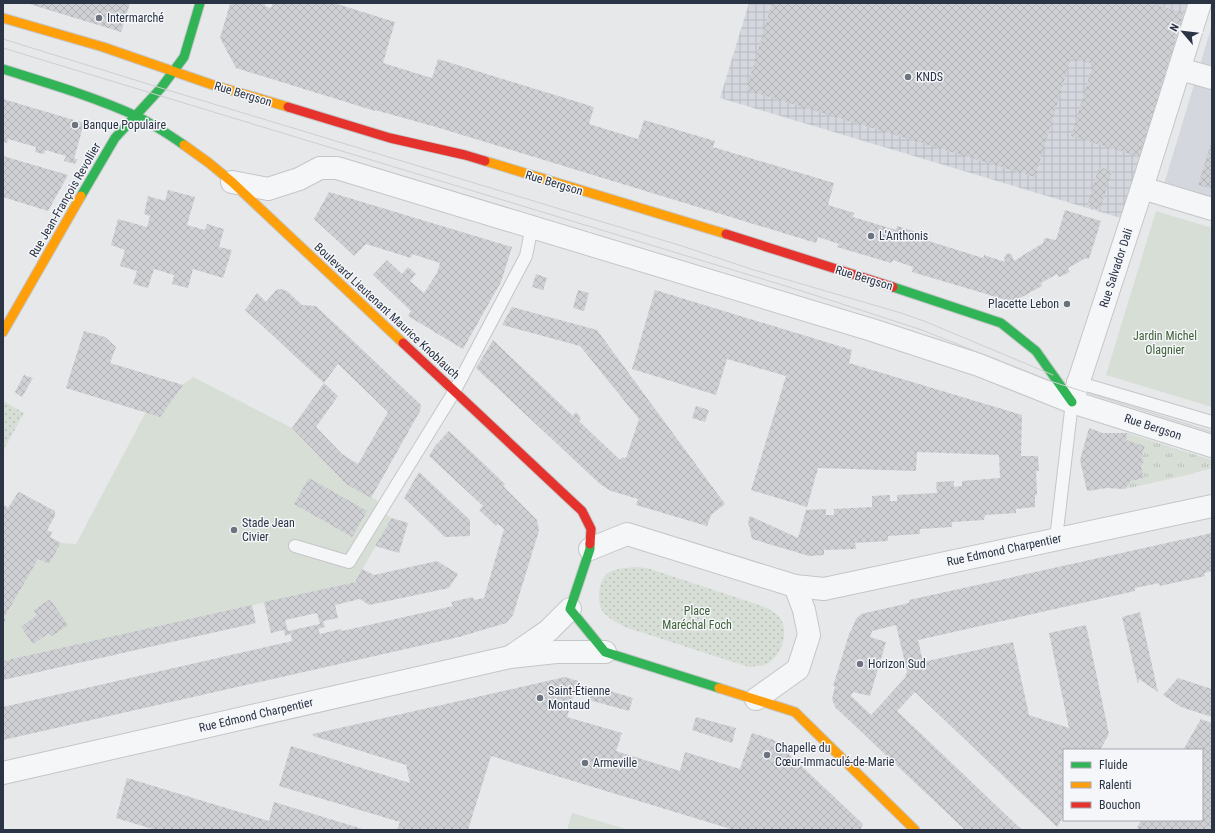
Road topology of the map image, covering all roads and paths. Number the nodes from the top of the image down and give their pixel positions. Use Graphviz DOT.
graph roads {
  1 [pos="200,3"];
  2 [pos="1200,3"];
  3 [pos="3,18"];
  4 [pos="3,69"];
  5 [pos="1180,69"];
  6 [pos="175,71"];
  7 [pos="1212,78"];
  8 [pos="135,115"];
  9 [pos="232,182"];
  10 [pos="1142,188"];
  11 [pos="1212,209"];
  12 [pos="532,226"];
  13 [pos="3,332"];
  14 [pos="1053,375"];
  15 [pos="454,392"];
  16 [pos="1075,392"];
  17 [pos="1212,422"];
  18 [pos="1212,446"];
  19 [pos="1212,506"];
  20 [pos="1056,539"];
  21 [pos="295,546"];
  22 [pos="590,549"];
  23 [pos="796,586"];
  24 [pos="570,609"];
  25 [pos="605,652"];
  26 [pos="510,657"];
  27 [pos="756,699"];
  28 [pos="3,773"];
  29 [pos="915,830"];
  1 -- 6 [label="street, Rue Jean-François Revollier"];
  2 -- 5 [label="street, Rue Salvador Dali"];
  3 -- 6 [label="street, Rue Bergson"];
  4 -- 8 [label="street"];
  5 -- 7 [label="street"];
  5 -- 10 [label="street, Rue Salvador Dali"];
  6 -- 8 [label="street, Rue Jean-François Revollier"];
  6 -- 14 [label="street, Rue Bergson"];
  8 -- 9 [label="street, Boulevard Lieutenant Maurice Knoblauch"];
  8 -- 13 [label="street, Rue Jean-François Revollier"];
  9 -- 12 [label="street, Rue Bergson"];
  9 -- 15 [label="street, Boulevard Lieutenant Maurice Knoblauch"];
  10 -- 11 [label="street"];
  10 -- 16 [label="street, Rue Salvador Dali"];
  12 -- 15 [label="lane"];
  12 -- 16 [label="street, Rue Bergson"];
  14 -- 16 [label="lane"];
  14 -- 16 [label="street, Rue Bergson"];
  15 -- 21 [label="lane"];
  15 -- 22 [label="street, Boulevard Lieutenant Maurice Knoblauch"];
  16 -- 17 [label="lane"];
  16 -- 18 [label="street, Rue Bergson"];
  16 -- 20 [label="lane, Rue Salvador Dali"];
  19 -- 20 [label="street, Rue Edmond Charpentier"];
  20 -- 23 [label="street, Rue Edmond Charpentier"];
  22 -- 23 [label="street"];
  22 -- 24 [label="street"];
  23 -- 27 [label="street"];
  24 -- 25 [label="street"];
  24 -- 26 [label="street, Rue Edmond Charpentier"];
  25 -- 26 [label="street, Rue Edmond Charpentier"];
  25 -- 27 [label="street"];
  26 -- 28 [label="street, Rue Edmond Charpentier"];
  27 -- 29 [label="street"];
}
